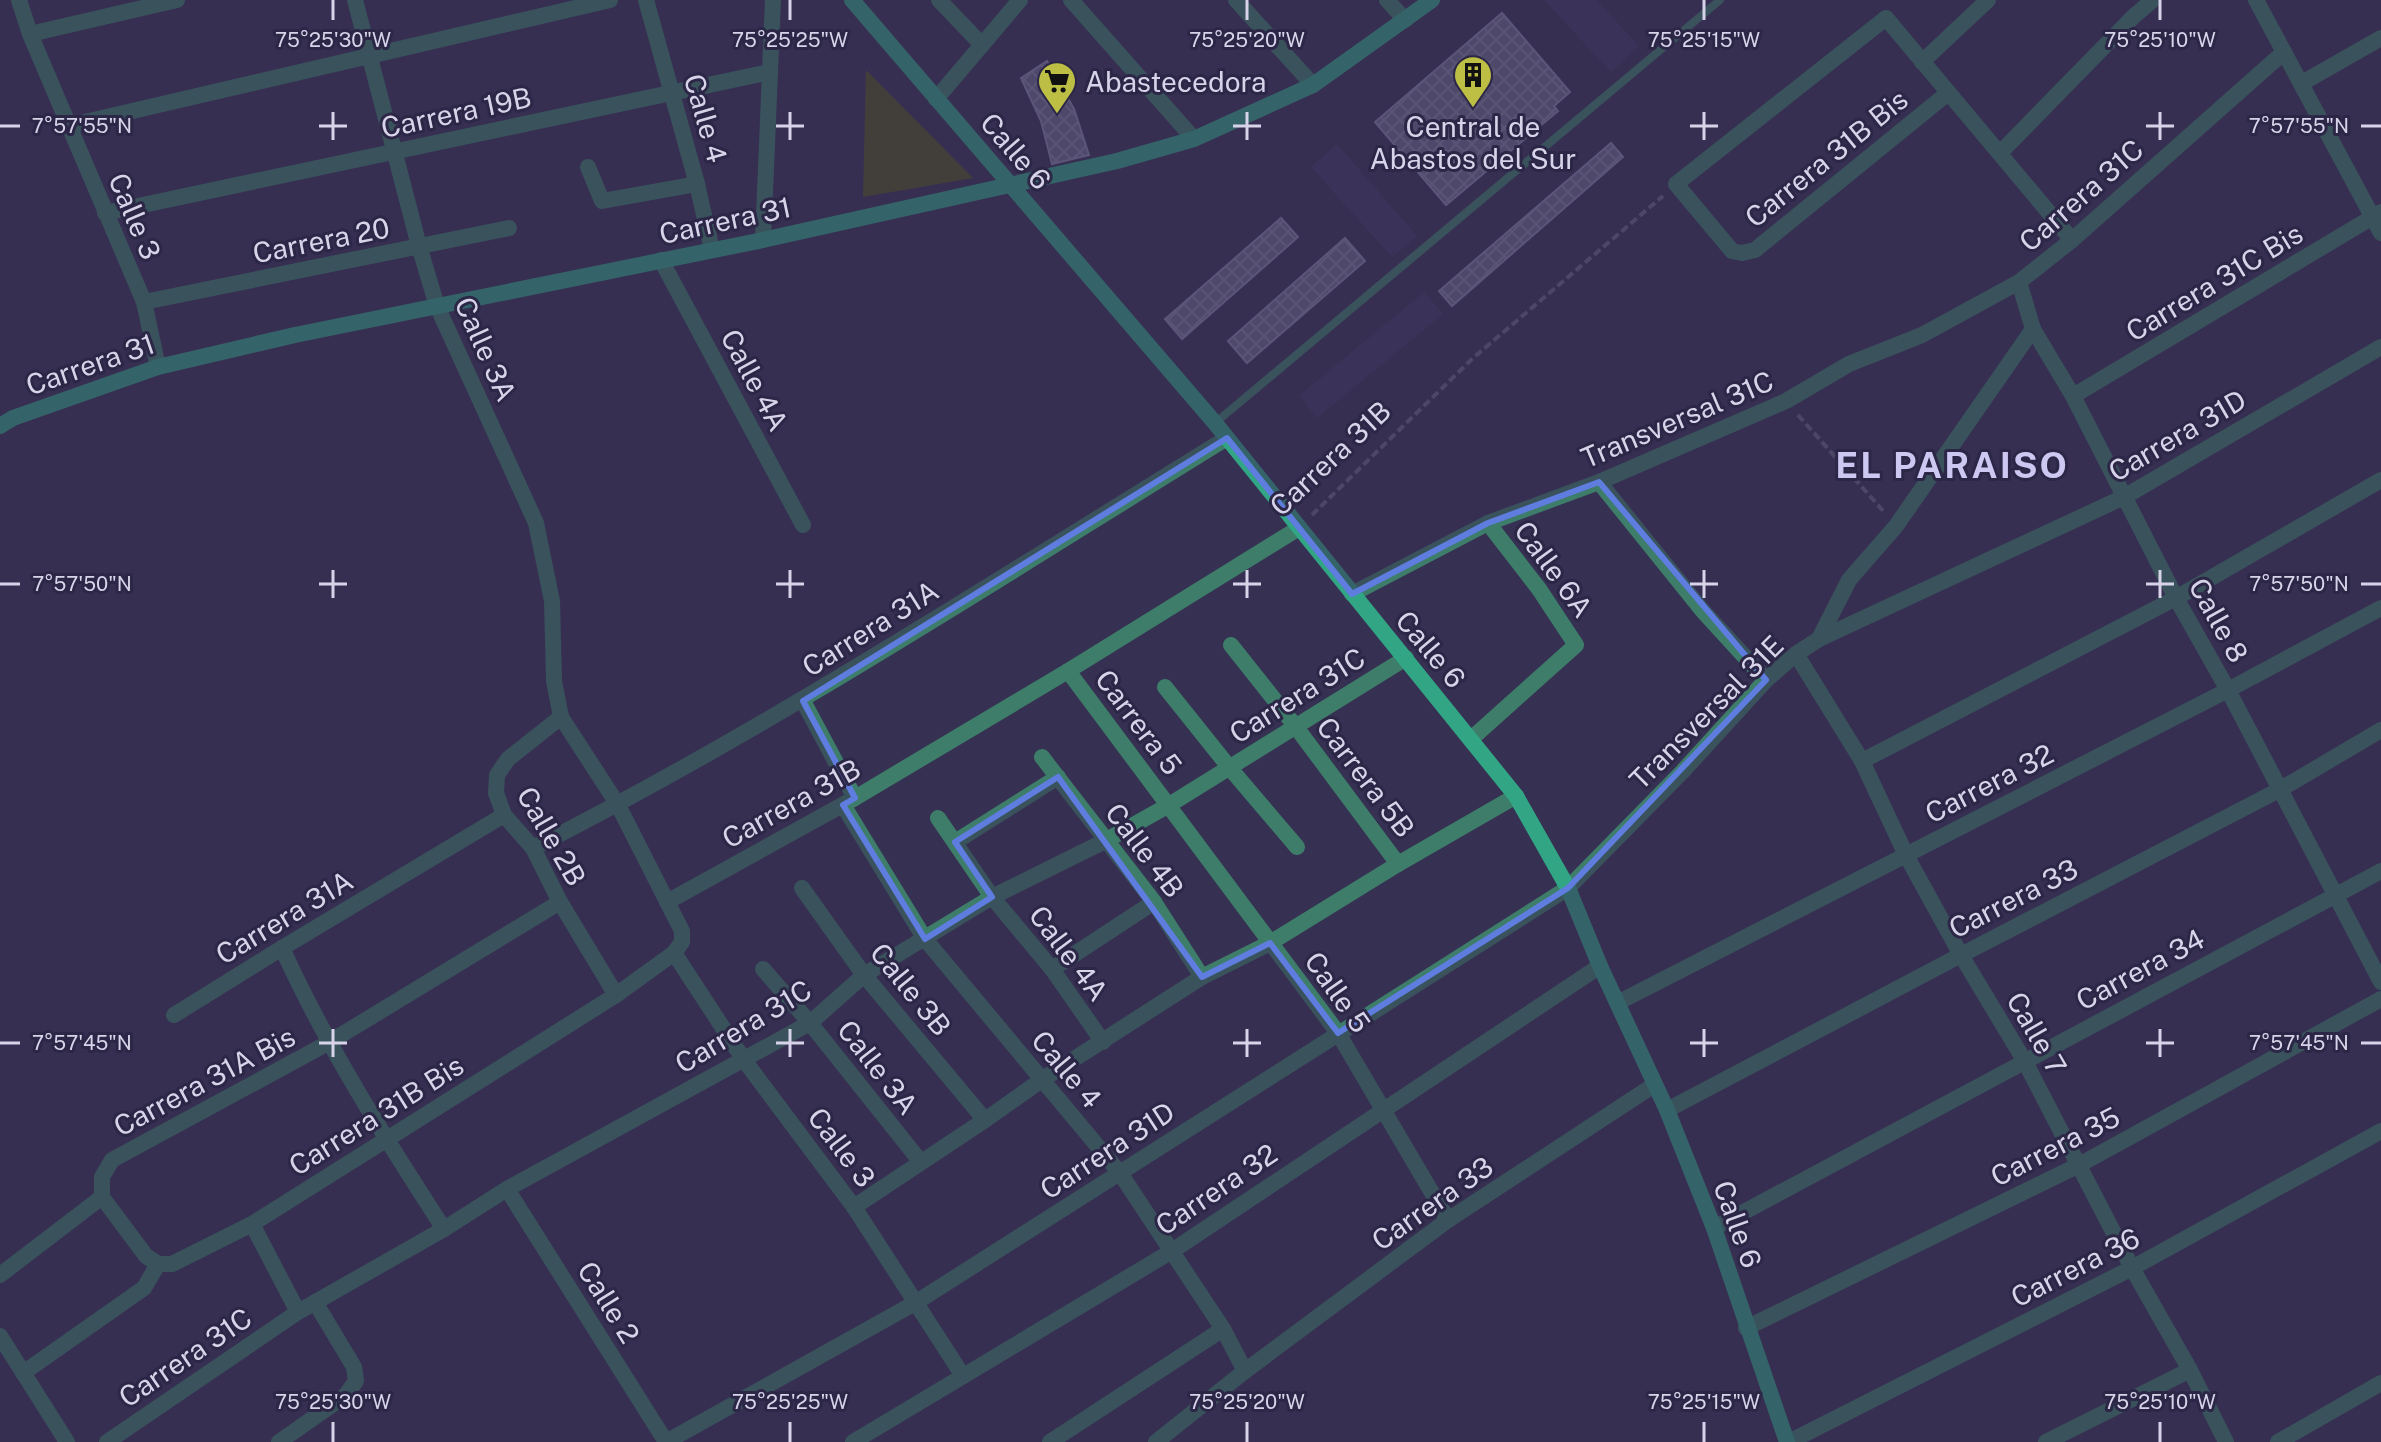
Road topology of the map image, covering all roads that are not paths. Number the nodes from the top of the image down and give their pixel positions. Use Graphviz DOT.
graph roads {
  1 [pos="19,0"];
  2 [pos="177,0"];
  3 [pos="355,0"];
  4 [pos="610,0"];
  5 [pos="646,0"];
  6 [pos="773,0"];
  7 [pos="852,0"];
  8 [pos="939,0"];
  9 [pos="1020,0"];
  10 [pos="1071,0"];
  11 [pos="1236,0"];
  12 [pos="1387,0"];
  13 [pos="1432,0"];
  14 [pos="1720,0"];
  15 [pos="1988,0"];
  16 [pos="2153,0"];
  17 [pos="2256,0"];
  18 [pos="1405,20"];
  19 [pos="30,34"];
  20 [pos="2381,38"];
  21 [pos="982,45"];
  22 [pos="2284,52"];
  23 [pos="370,57"];
  24 [pos="1922,62"];
  25 [pos="770,72"];
  26 [pos="2302,83"];
  27 [pos="1313,85"];
  28 [pos="672,93"];
  29 [pos="1948,93"];
  30 [pos="936,99"];
  31 [pos="68,126"];
  32 [pos="1194,139"];
  33 [pos="394,151"];
  34 [pos="2000,153"];
  35 [pos="588,167"];
  36 [pos="697,184"];
  37 [pos="1009,184"];
  38 [pos="105,213"];
  39 [pos="2377,215"];
  40 [pos="509,228"];
  41 [pos="2381,233"];
  42 [pos="763,240"];
  43 [pos="2072,240"];
  44 [pos="419,246"];
  45 [pos="712,250"];
  46 [pos="661,260"];
  47 [pos="2019,282"];
  48 [pos="144,302"];
  49 [pos="437,306"];
  50 [pos="2033,329"];
  51 [pos="2381,347"];
  52 [pos="158,367"];
  53 [pos="2073,396"];
  54 [pos="1215,423"];
  55 [pos="0,426"];
  56 [pos="1227,438"];
  57 [pos="2381,480"];
  58 [pos="1599,482"];
  59 [pos="2124,497"];
  60 [pos="1488,523"];
  61 [pos="803,525"];
  62 [pos="1299,528"];
  63 [pos="1352,594"];
  64 [pos="2176,598"];
  65 [pos="2381,608"];
  66 [pos="1819,639"];
  67 [pos="1231,645"];
  68 [pos="1796,654"];
  69 [pos="1406,658"];
  70 [pos="1068,671"];
  71 [pos="1766,680"];
  72 [pos="1165,687"];
  73 [pos="2228,690"];
  74 [pos="803,701"];
  75 [pos="561,717"];
  76 [pos="1296,727"];
  77 [pos="2381,730"];
  78 [pos="1471,739"];
  79 [pos="1042,757"];
  80 [pos="1862,761"];
  81 [pos="1229,767"];
  82 [pos="1058,777"];
  83 [pos="2281,789"];
  84 [pos="1516,796"];
  85 [pos="849,801"];
  86 [pos="618,805"];
  87 [pos="1169,805"];
  88 [pos="504,815"];
  89 [pos="938,818"];
  90 [pos="1105,841"];
  91 [pos="955,842"];
  92 [pos="1297,847"];
  93 [pos="533,848"];
  94 [pos="1906,855"];
  95 [pos="1398,864"];
  96 [pos="2381,871"];
  97 [pos="802,888"];
  98 [pos="1568,888"];
  99 [pos="2337,894"];
  100 [pos="992,897"];
  101 [pos="560,902"];
  102 [pos="667,902"];
  103 [pos="1154,902"];
  104 [pos="925,939"];
  105 [pos="1270,943"];
  106 [pos="282,948"];
  107 [pos="674,953"];
  108 [pos="1961,955"];
  109 [pos="1600,966"];
  110 [pos="763,969"];
  111 [pos="1052,969"];
  112 [pos="864,975"];
  113 [pos="1202,977"];
  114 [pos="2381,982"];
  115 [pos="616,995"];
  116 [pos="2381,999"];
  117 [pos="1619,1002"];
  118 [pos="174,1015"];
  119 [pos="810,1023"];
  120 [pos="1338,1033"];
  121 [pos="1103,1042"];
  122 [pos="328,1043"];
  123 [pos="744,1060"];
  124 [pos="2024,1060"];
  125 [pos="1043,1079"];
  126 [pos="1654,1085"];
  127 [pos="1382,1109"];
  128 [pos="1667,1110"];
  129 [pos="985,1120"];
  130 [pos="2381,1131"];
  131 [pos="386,1140"];
  132 [pos="920,1161"];
  133 [pos="2079,1165"];
  134 [pos="1120,1173"];
  135 [pos="507,1189"];
  136 [pos="102,1197"];
  137 [pos="854,1207"];
  138 [pos="1448,1220"];
  139 [pos="252,1224"];
  140 [pos="1714,1228"];
  141 [pos="444,1229"];
  142 [pos="1172,1251"];
  143 [pos="158,1264"];
  144 [pos="2132,1268"];
  145 [pos="0,1275"];
  146 [pos="315,1302"];
  147 [pos="915,1303"];
  148 [pos="298,1312"];
  149 [pos="1746,1328"];
  150 [pos="1223,1329"];
  151 [pos="0,1336"];
  152 [pos="2190,1370"];
  153 [pos="1245,1371"];
  154 [pos="23,1373"];
  155 [pos="963,1376"];
  156 [pos="2381,1383"];
  157 [pos="67,1442"];
  158 [pos="107,1442"];
  159 [pos="279,1442"];
  160 [pos="666,1442"];
  161 [pos="853,1442"];
  162 [pos="1050,1442"];
  163 [pos="1156,1442"];
  164 [pos="1788,1442"];
  165 [pos="2046,1442"];
  166 [pos="2226,1442"];
  167 [pos="2278,1442"];
  1 -- 19 [label="street, Calle 3"];
  2 -- 19 [label="street"];
  3 -- 23 [label="street, Calle 3A"];
  4 -- 23 [label="street"];
  5 -- 28 [label="street, Calle 4"];
  6 -- 25 [label="street"];
  7 -- 30 [label="street, Calle 6"];
  8 -- 21 [label="street"];
  9 -- 21 [label="street"];
  10 -- 32 [label="street"];
  11 -- 27 [label="street"];
  12 -- 18 [label="street"];
  13 -- 18 [label="street, Carrera 31"];
  14 -- 54 [label="lane"];
  15 -- 24 [label="street, Carrera 31B Bis"];
  16 -- 34 [label="street"];
  17 -- 22 [label="street"];
  18 -- 27 [label="street, Carrera 31"];
  19 -- 31 [label="street, Calle 3"];
  20 -- 26 [label="street"];
  21 -- 30 [label="street"];
  22 -- 26 [label="street"];
  22 -- 43 [label="street, Carrera 31C"];
  23 -- 31 [label="street"];
  23 -- 33 [label="street, Calle 3A"];
  24 -- 29 [label="street"];
  24 -- 29 [label="street, Carrera 31B Bis"];
  25 -- 28 [label="street, Carrera 19B"];
  25 -- 42 [label="street"];
  26 -- 39 [label="street"];
  27 -- 32 [label="street, Carrera 31"];
  28 -- 33 [label="street, Carrera 19B"];
  28 -- 36 [label="street, Calle 4"];
  29 -- 34 [label="street"];
  30 -- 37 [label="street, Calle 6"];
  31 -- 38 [label="street, Calle 3"];
  32 -- 37 [label="street, Carrera 31"];
  33 -- 38 [label="street, Carrera 19B"];
  33 -- 44 [label="street, Calle 3A"];
  34 -- 43 [label="street"];
  35 -- 36 [label="street"];
  36 -- 45 [label="street, Calle 4"];
  37 -- 42 [label="street, Carrera 31"];
  37 -- 54 [label="street, Calle 6"];
  38 -- 48 [label="street, Calle 3"];
  39 -- 41 [label="street"];
  39 -- 53 [label="street, Carrera 31C Bis"];
  40 -- 44 [label="street, Carrera 20"];
  42 -- 45 [label="street, Carrera 31"];
  43 -- 47 [label="street, Carrera 31C"];
  44 -- 48 [label="street, Carrera 20"];
  44 -- 49 [label="street, Calle 3A"];
  45 -- 46 [label="street, Carrera 31"];
  46 -- 49 [label="street, Carrera 31"];
  46 -- 61 [label="street, Calle 4A"];
  47 -- 50 [label="street, Calle 8"];
  47 -- 58 [label="street, Transversal 31C"];
  48 -- 52 [label="street, Calle 3"];
  49 -- 52 [label="street, Carrera 31"];
  49 -- 75 [label="street, Calle 3A"];
  50 -- 53 [label="street, Calle 8"];
  50 -- 66 [label="street, Transversal 31E"];
  51 -- 59 [label="street, Carrera 31D"];
  52 -- 55 [label="street, Carrera 31"];
  53 -- 59 [label="street, Calle 8"];
  54 -- 56 [label="street, Calle 6"];
  56 -- 62 [label="street, Calle 6"];
  56 -- 74 [label="street, Carrera 31A"];
  57 -- 64 [label="street"];
  58 -- 60 [label="street, Transversal 31C"];
  58 -- 71 [label="street"];
  59 -- 64 [label="street, Calle 8"];
  59 -- 66 [label="street, Carrera 31D"];
  60 -- 63 [label="street, Transversal 31C"];
  60 -- 78 [label="street, Calle 6A"];
  62 -- 63 [label="street, Calle 6"];
  62 -- 70 [label="street, Carrera 31B"];
  63 -- 69 [label="street, Calle 6"];
  64 -- 73 [label="street, Calle 8"];
  64 -- 80 [label="street"];
  65 -- 73 [label="street, Carrera 32"];
  66 -- 68 [label="street, Transversal 31E"];
  67 -- 76 [label="street, Carrera 5B"];
  68 -- 71 [label="street, Transversal 31E"];
  68 -- 80 [label="street, Calle 7"];
  69 -- 76 [label="street, Carrera 31C"];
  69 -- 78 [label="street, Calle 6"];
  70 -- 85 [label="street, Carrera 31B"];
  70 -- 87 [label="street, Carrera 5"];
  71 -- 98 [label="street, Transversal 31E"];
  72 -- 81 [label="street"];
  73 -- 83 [label="street, Calle 8"];
  73 -- 94 [label="street, Carrera 32"];
  74 -- 85 [label="street, Calle 4"];
  74 -- 86 [label="street, Carrera 31A"];
  75 -- 86 [label="street"];
  75 -- 88 [label="street, Calle 2B"];
  76 -- 81 [label="street, Carrera 31C"];
  76 -- 95 [label="street, Carrera 5B"];
  77 -- 83 [label="street, Carrera 33"];
  78 -- 84 [label="street, Calle 6"];
  79 -- 82 [label="street, Calle 4B"];
  80 -- 94 [label="street, Calle 7"];
  81 -- 87 [label="street, Carrera 31C"];
  81 -- 92 [label="street"];
  82 -- 90 [label="street, Calle 4B"];
  82 -- 91 [label="street"];
  83 -- 99 [label="street, Calle 8"];
  83 -- 108 [label="street, Carrera 33"];
  84 -- 95 [label="street"];
  84 -- 98 [label="street, Calle 6"];
  85 -- 102 [label="street, Carrera 31B"];
  85 -- 104 [label="street, Calle 4"];
  86 -- 93 [label="street, Carrera 31A"];
  86 -- 102 [label="street"];
  87 -- 90 [label="street, Carrera 31C"];
  87 -- 105 [label="street, Calle 5"];
  88 -- 93 [label="street, Calle 2B"];
  88 -- 106 [label="street, Carrera 31A"];
  89 -- 91 [label="street, Calle 4A"];
  90 -- 100 [label="street, Carrera 31C"];
  90 -- 103 [label="street, Calle 4B"];
  91 -- 100 [label="street, Calle 4A"];
  93 -- 101 [label="street, Calle 2B"];
  94 -- 108 [label="street, Calle 7"];
  94 -- 117 [label="street, Carrera 32"];
  95 -- 105 [label="street"];
  96 -- 99 [label="street, Carrera 34"];
  97 -- 112 [label="street, Calle 3B"];
  98 -- 109 [label="street, Calle 6"];
  98 -- 120 [label="street, Carrera 31D"];
  99 -- 114 [label="street, Calle 8"];
  99 -- 124 [label="street, Carrera 34"];
  100 -- 104 [label="street, Carrera 31C"];
  100 -- 111 [label="street, Calle 4A"];
  101 -- 115 [label="street, Calle 2B"];
  101 -- 122 [label="street, Carrera 31A Bis"];
  102 -- 107 [label="street"];
  103 -- 111 [label="street"];
  103 -- 113 [label="street, Calle 4B"];
  104 -- 112 [label="street, Carrera 31C"];
  104 -- 125 [label="street, Calle 4"];
  105 -- 113 [label="street"];
  105 -- 120 [label="street, Calle 5"];
  106 -- 118 [label="street, Carrera 31A"];
  106 -- 122 [label="street"];
  107 -- 115 [label="street, Carrera 31B Bis"];
  107 -- 123 [label="street, Calle 3"];
  108 -- 124 [label="street, Calle 7"];
  108 -- 128 [label="street, Carrera 33"];
  109 -- 117 [label="street, Calle 6"];
  109 -- 127 [label="street, Carrera 32"];
  110 -- 119 [label="street, Calle 3A"];
  111 -- 121 [label="street, Calle 4A"];
  112 -- 119 [label="street, Carrera 31C"];
  112 -- 129 [label="street, Calle 3B"];
  113 -- 121 [label="street"];
  115 -- 131 [label="street, Carrera 31B Bis"];
  116 -- 133 [label="street, Carrera 35"];
  117 -- 126 [label="street, Calle 6"];
  119 -- 123 [label="street, Carrera 31C"];
  119 -- 132 [label="street, Calle 3A"];
  120 -- 127 [label="street, Calle 5"];
  120 -- 134 [label="street, Carrera 31D"];
  121 -- 125 [label="street"];
  122 -- 131 [label="street"];
  122 -- 136 [label="street, Carrera 31A Bis"];
  123 -- 135 [label="street, Carrera 31C"];
  123 -- 137 [label="street, Calle 3"];
  124 -- 133 [label="street, Calle 7"];
  124 -- 140 [label="street, Carrera 34"];
  125 -- 129 [label="street"];
  125 -- 134 [label="street, Calle 4"];
  126 -- 128 [label="street, Calle 6"];
  126 -- 138 [label="street, Carrera 33"];
  127 -- 138 [label="street, Calle 5"];
  127 -- 142 [label="street, Carrera 32"];
  128 -- 140 [label="street, Calle 6"];
  129 -- 132 [label="street"];
  130 -- 144 [label="street, Carrera 36"];
  131 -- 139 [label="street, Carrera 31B Bis"];
  131 -- 141 [label="street"];
  132 -- 137 [label="street"];
  133 -- 144 [label="street, Calle 7"];
  133 -- 149 [label="street, Carrera 35"];
  134 -- 142 [label="street, Calle 4"];
  134 -- 147 [label="street, Carrera 31D"];
  135 -- 141 [label="street, Carrera 31C"];
  135 -- 160 [label="street, Calle 2"];
  136 -- 143 [label="street"];
  136 -- 145 [label="street"];
  137 -- 147 [label="street, Calle 3"];
  138 -- 153 [label="street, Carrera 33"];
  139 -- 143 [label="street, Carrera 31B Bis"];
  139 -- 148 [label="street"];
  140 -- 149 [label="street, Calle 6"];
  141 -- 146 [label="street, Carrera 31C"];
  142 -- 150 [label="street, Calle 4"];
  142 -- 155 [label="street, Carrera 32"];
  143 -- 154 [label="street"];
  144 -- 152 [label="street, Calle 7"];
  144 -- 164 [label="street, Carrera 36"];
  146 -- 148 [label="street, Carrera 31C"];
  146 -- 159 [label="street"];
  147 -- 155 [label="street, Calle 3"];
  147 -- 160 [label="street, Carrera 31D"];
  148 -- 158 [label="street, Carrera 31C"];
  149 -- 164 [label="street, Calle 6"];
  150 -- 153 [label="street, Calle 4"];
  150 -- 162 [label="street"];
  151 -- 154 [label="street"];
  152 -- 165 [label="street"];
  152 -- 166 [label="street, Calle 7"];
  153 -- 163 [label="street"];
  154 -- 157 [label="street"];
  155 -- 161 [label="street, Carrera 32"];
  156 -- 167 [label="street"];
}
